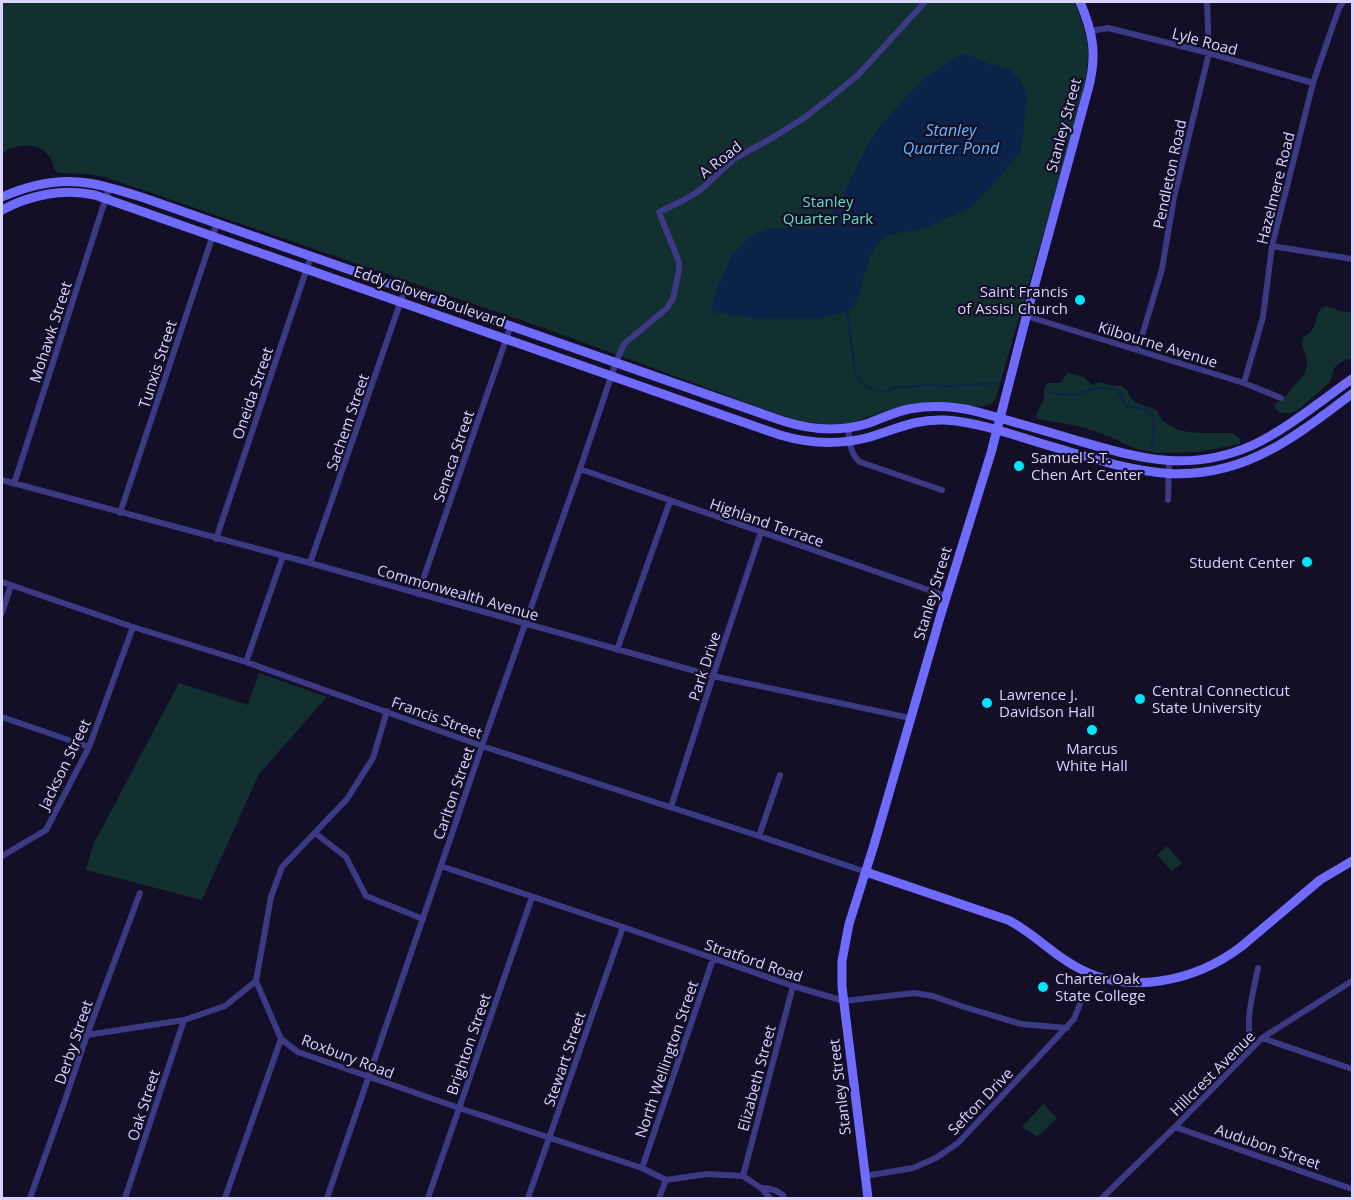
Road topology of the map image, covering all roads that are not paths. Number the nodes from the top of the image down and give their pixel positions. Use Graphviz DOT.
graph roads {
  1 [pos="925,2"];
  2 [pos="1080,2"];
  3 [pos="1207,2"];
  4 [pos="1343,2"];
  5 [pos="1090,31"];
  6 [pos="1209,54"];
  7 [pos="1313,83"];
  8 [pos="109,188"];
  9 [pos="2,197"];
  10 [pos="105,199"];
  11 [pos="2,210"];
  12 [pos="217,223"];
  13 [pos="213,236"];
  14 [pos="1272,246"];
  15 [pos="311,256"];
  16 [pos="1353,259"];
  17 [pos="307,269"];
  18 [pos="405,289"];
  19 [pos="401,302"];
  20 [pos="1026,316"];
  21 [pos="511,326"];
  22 [pos="506,339"];
  23 [pos="1138,349"];
  24 [pos="616,362"];
  25 [pos="612,376"];
  26 [pos="1353,379"];
  27 [pos="1244,383"];
  28 [pos="1353,394"];
  29 [pos="1281,398"];
  30 [pos="735,404"];
  31 [pos="1312,407"];
  32 [pos="1303,413"];
  33 [pos="730,417"];
  34 [pos="1319,417"];
  35 [pos="1000,418"];
  36 [pos="1311,423"];
  37 [pos="848,428"];
  38 [pos="997,430"];
  39 [pos="850,441"];
  40 [pos="1169,461"];
  41 [pos="580,469"];
  42 [pos="1168,474"];
  43 [pos="2,480"];
  44 [pos="14,484"];
  45 [pos="942,490"];
  46 [pos="1168,500"];
  47 [pos="670,501"];
  48 [pos="120,513"];
  49 [pos="761,532"];
  50 [pos="216,538"];
  51 [pos="284,556"];
  52 [pos="310,563"];
  53 [pos="2,582"];
  54 [pos="11,585"];
  55 [pos="418,594"];
  56 [pos="946,596"];
  57 [pos="2,613"];
  58 [pos="526,624"];
  59 [pos="133,627"];
  60 [pos="618,650"];
  61 [pos="246,662"];
  62 [pos="713,676"];
  63 [pos="387,711"];
  64 [pos="2,717"];
  65 [pos="910,718"];
  66 [pos="482,746"];
  67 [pos="89,747"];
  68 [pos="780,775"];
  69 [pos="671,807"];
  70 [pos="315,833"];
  71 [pos="759,836"];
  72 [pos="2,856"];
  73 [pos="1353,861"];
  74 [pos="441,866"];
  75 [pos="866,872"];
  76 [pos="140,893"];
  77 [pos="532,897"];
  78 [pos="423,919"];
  79 [pos="623,927"];
  80 [pos="713,959"];
  81 [pos="1258,968"];
  82 [pos="256,981"];
  83 [pos="1353,981"];
  84 [pos="793,986"];
  85 [pos="1082,999"];
  86 [pos="844,1001"];
  87 [pos="184,1020"];
  88 [pos="1066,1028"];
  89 [pos="87,1035"];
  90 [pos="1262,1038"];
  91 [pos="281,1039"];
  92 [pos="1252,1047"];
  93 [pos="1353,1069"];
  94 [pos="368,1077"];
  95 [pos="459,1108"];
  96 [pos="1175,1127"];
  97 [pos="549,1138"];
  98 [pos="642,1168"];
  99 [pos="742,1176"];
  100 [pos="865,1176"];
  101 [pos="666,1180"];
  102 [pos="761,1188"];
  103 [pos="1353,1189"];
  104 [pos="30,1198"];
  105 [pos="125,1198"];
  106 [pos="225,1198"];
  107 [pos="327,1198"];
  108 [pos="428,1198"];
  109 [pos="528,1198"];
  110 [pos="659,1198"];
  111 [pos="770,1198"];
  112 [pos="784,1198"];
  113 [pos="868,1198"];
  114 [pos="1102,1198"];
  1 -- 24 [label="street, A Road"];
  2 -- 5 [label="street, Stanley Street"];
  3 -- 6 [label="street, Pendleton Road"];
  4 -- 7 [label="street, Hazelmere Road"];
  5 -- 6 [label="street, Lyle Road"];
  5 -- 20 [label="street, Stanley Street"];
  6 -- 7 [label="street, Lyle Road"];
  6 -- 23 [label="street, Pendleton Road"];
  7 -- 14 [label="street, Hazelmere Road"];
  8 -- 9 [label="street, Eddy Glover Boulevard"];
  8 -- 10 [label="street, Mohawk Street"];
  8 -- 12 [label="street, Eddy Glover Boulevard"];
  10 -- 11 [label="street, Eddy Glover Boulevard"];
  10 -- 13 [label="street, Eddy Glover Boulevard"];
  10 -- 44 [label="street, Mohawk Street"];
  12 -- 13 [label="street, Tunxis Street"];
  12 -- 15 [label="street, Eddy Glover Boulevard"];
  13 -- 17 [label="street, Eddy Glover Boulevard"];
  13 -- 48 [label="street, Tunxis Street"];
  14 -- 16 [label="street"];
  14 -- 27 [label="street, Hazelmere Road"];
  15 -- 17 [label="street, Oneida Street"];
  15 -- 18 [label="street, Eddy Glover Boulevard"];
  17 -- 19 [label="street, Eddy Glover Boulevard"];
  17 -- 50 [label="street, Oneida Street"];
  18 -- 19 [label="street, Sachem Street"];
  18 -- 21 [label="street, Eddy Glover Boulevard"];
  19 -- 22 [label="street, Eddy Glover Boulevard"];
  19 -- 52 [label="street, Sachem Street"];
  20 -- 23 [label="street, Kilbourne Avenue"];
  20 -- 35 [label="street, Stanley Street"];
  21 -- 22 [label="street, Seneca Street"];
  21 -- 24 [label="street, Eddy Glover Boulevard"];
  22 -- 25 [label="street, Eddy Glover Boulevard"];
  22 -- 55 [label="street, Seneca Street"];
  23 -- 27 [label="street, Kilbourne Avenue"];
  24 -- 25 [label="street, Carlton Street"];
  24 -- 30 [label="street, Eddy Glover Boulevard"];
  25 -- 33 [label="street, Eddy Glover Boulevard"];
  25 -- 41 [label="street, Carlton Street"];
  26 -- 31 [label="street, Eddy Glover Boulevard"];
  27 -- 29 [label="street, Kilbourne Avenue"];
  28 -- 34 [label="street, Eddy Glover Boulevard"];
  30 -- 33 [label="street"];
  30 -- 37 [label="street, Eddy Glover Boulevard"];
  31 -- 32 [label="street, Eddy Glover Boulevard"];
  31 -- 34 [label="street"];
  32 -- 36 [label="street"];
  32 -- 40 [label="street, Eddy Glover Boulevard"];
  33 -- 39 [label="street, Eddy Glover Boulevard"];
  34 -- 36 [label="street, Eddy Glover Boulevard"];
  35 -- 37 [label="street, Eddy Glover Boulevard"];
  35 -- 38 [label="street, Stanley Street"];
  35 -- 40 [label="street, Eddy Glover Boulevard"];
  36 -- 42 [label="street, Eddy Glover Boulevard"];
  37 -- 39 [label="street"];
  38 -- 39 [label="street, Eddy Glover Boulevard"];
  38 -- 42 [label="street, Eddy Glover Boulevard"];
  38 -- 56 [label="street, Stanley Street"];
  39 -- 45 [label="street"];
  40 -- 42 [label="street"];
  41 -- 47 [label="street, Highland Terrace"];
  41 -- 58 [label="street, Carlton Street"];
  42 -- 46 [label="street"];
  43 -- 44 [label="street, Commonwealth Avenue"];
  44 -- 48 [label="street, Commonwealth Avenue"];
  47 -- 49 [label="street, Highland Terrace"];
  47 -- 60 [label="street"];
  48 -- 50 [label="street, Commonwealth Avenue"];
  49 -- 56 [label="street, Highland Terrace"];
  49 -- 62 [label="street, Park Drive"];
  50 -- 51 [label="street, Commonwealth Avenue"];
  51 -- 52 [label="street, Commonwealth Avenue"];
  51 -- 61 [label="street"];
  52 -- 55 [label="street, Commonwealth Avenue"];
  53 -- 54 [label="street, Francis Street"];
  54 -- 57 [label="street"];
  54 -- 59 [label="street, Francis Street"];
  55 -- 58 [label="street, Commonwealth Avenue"];
  56 -- 65 [label="street, Stanley Street"];
  58 -- 60 [label="street, Commonwealth Avenue"];
  58 -- 66 [label="street, Carlton Street"];
  59 -- 61 [label="street, Francis Street"];
  59 -- 67 [label="street, Jackson Street"];
  60 -- 62 [label="street, Commonwealth Avenue"];
  61 -- 63 [label="street, Francis Street"];
  62 -- 65 [label="street, Commonwealth Avenue"];
  62 -- 69 [label="street, Park Drive"];
  63 -- 66 [label="street, Francis Street"];
  63 -- 70 [label="street"];
  64 -- 67 [label="street"];
  65 -- 75 [label="street, Stanley Street"];
  66 -- 69 [label="street, Francis Street"];
  66 -- 74 [label="street, Carlton Street"];
  67 -- 72 [label="street, Jackson Street"];
  68 -- 71 [label="street"];
  69 -- 71 [label="street, Francis Street"];
  70 -- 78 [label="street"];
  70 -- 82 [label="street"];
  71 -- 75 [label="street, Francis Street"];
  73 -- 75 [label="street"];
  74 -- 77 [label="street, Stratford Road"];
  74 -- 78 [label="street, Carlton Street"];
  75 -- 86 [label="street, Stanley Street"];
  76 -- 89 [label="street, Derby Street"];
  77 -- 79 [label="street, Stratford Road"];
  77 -- 95 [label="street, Brighton Street"];
  78 -- 94 [label="street, Carlton Street"];
  79 -- 80 [label="street, Stratford Road"];
  79 -- 97 [label="street, Stewart Street"];
  80 -- 84 [label="street, Stratford Road"];
  80 -- 98 [label="street, North Wellington Street"];
  81 -- 92 [label="street"];
  82 -- 87 [label="street"];
  82 -- 91 [label="street, Roxbury Road"];
  83 -- 90 [label="street, Hillcrest Avenue"];
  84 -- 86 [label="street, Stratford Road"];
  84 -- 99 [label="street, Elizabeth Street"];
  85 -- 88 [label="street, Sefton Drive"];
  86 -- 88 [label="street, Stratford Road"];
  86 -- 100 [label="street, Stanley Street"];
  87 -- 89 [label="street"];
  87 -- 105 [label="street, Oak Street"];
  88 -- 100 [label="street, Sefton Drive"];
  89 -- 104 [label="street, Derby Street"];
  90 -- 92 [label="street, Hillcrest Avenue"];
  90 -- 93 [label="street"];
  91 -- 94 [label="street, Roxbury Road"];
  91 -- 106 [label="street"];
  92 -- 96 [label="street, Hillcrest Avenue"];
  94 -- 95 [label="street, Roxbury Road"];
  94 -- 107 [label="street, Carlton Street"];
  95 -- 97 [label="street, Roxbury Road"];
  95 -- 108 [label="street, Brighton Street"];
  96 -- 103 [label="street, Audubon Street"];
  96 -- 114 [label="street, Hillcrest Avenue"];
  97 -- 98 [label="street, Roxbury Road"];
  97 -- 109 [label="street, Stewart Street"];
  98 -- 101 [label="street, Roxbury Road"];
  99 -- 101 [label="street"];
  99 -- 102 [label="street"];
  100 -- 113 [label="street, Stanley Street"];
  101 -- 110 [label="street"];
  102 -- 111 [label="street"];
  102 -- 112 [label="street"];
}
